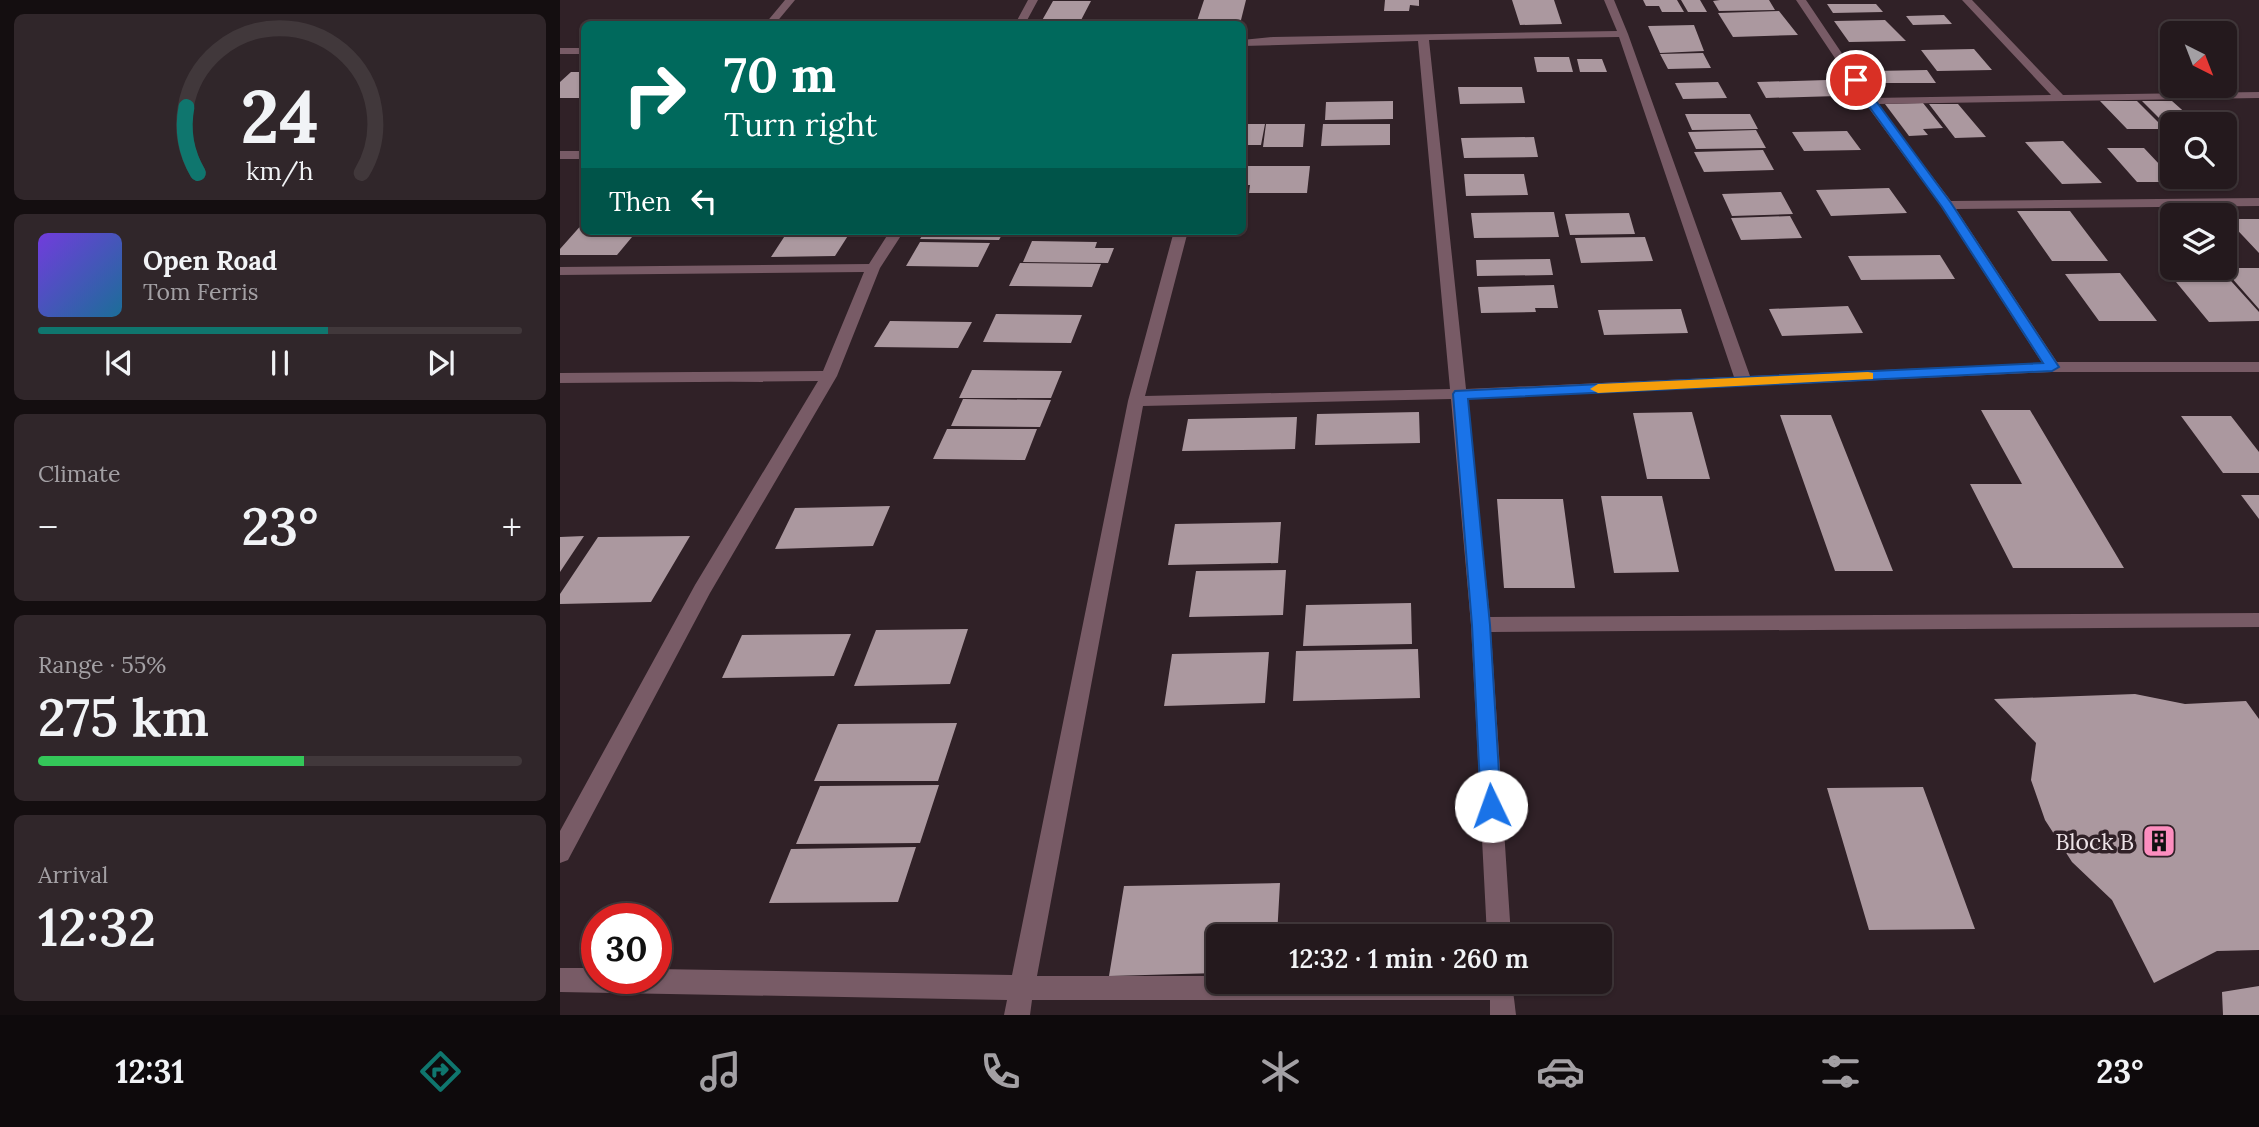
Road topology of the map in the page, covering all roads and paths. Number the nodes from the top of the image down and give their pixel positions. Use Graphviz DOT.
graph roads {
  1 [pos="790,0"];
  2 [pos="1033,0"];
  3 [pos="1609,0"];
  4 [pos="1801,0"];
  5 [pos="1967,0"];
  6 [pos="772,21"];
  7 [pos="1022,21"];
  8 [pos="1623,34"];
  9 [pos="1423,37"];
  10 [pos="1246,43"];
  11 [pos="560,51"];
  12 [pos="581,51"];
  13 [pos="2259,95"];
  14 [pos="2060,98"];
  15 [pos="1869,101"];
  16 [pos="560,155"];
  17 [pos="581,155"];
  18 [pos="2259,202"];
  19 [pos="1947,205"];
  20 [pos="894,235"];
  21 [pos="1180,235"];
  22 [pos="873,268"];
  23 [pos="560,271"];
  24 [pos="2052,367"];
  25 [pos="2259,367"];
  26 [pos="829,376"];
  27 [pos="560,378"];
  28 [pos="1744,382"];
  29 [pos="1460,394"];
  30 [pos="1136,401"];
  31 [pos="2259,620"];
  32 [pos="1481,625"];
  33 [pos="560,853"];
  34 [pos="1498,924"];
  35 [pos="560,980"];
  36 [pos="1206,987"];
  37 [pos="1023,988"];
  38 [pos="1502,994"];
  39 [pos="1017,1015"];
  40 [pos="1503,1015"];
  1 -- 6 [label="street"];
  2 -- 7 [label="street"];
  3 -- 8 [label="street"];
  4 -- 15 [label="street"];
  5 -- 14 [label="street"];
  8 -- 9 [label="street"];
  8 -- 28 [label="street"];
  9 -- 10 [label="street"];
  9 -- 29 [label="street"];
  11 -- 12 [label="street"];
  13 -- 14 [label="street"];
  14 -- 15 [label="street"];
  15 -- 19 [label="street"];
  16 -- 17 [label="street"];
  18 -- 19 [label="street"];
  19 -- 24 [label="street"];
  20 -- 22 [label="street"];
  21 -- 30 [label="street"];
  22 -- 23 [label="street"];
  22 -- 26 [label="street"];
  24 -- 25 [label="street"];
  24 -- 28 [label="street"];
  26 -- 27 [label="street"];
  26 -- 33 [label="street"];
  28 -- 29 [label="street"];
  29 -- 30 [label="street"];
  29 -- 32 [label="street"];
  30 -- 37 [label="street"];
  31 -- 32 [label="street"];
  32 -- 34 [label="street"];
  35 -- 37 [label="street"];
  36 -- 37 [label="street"];
  37 -- 39 [label="street"];
  38 -- 40 [label="street"];
}
